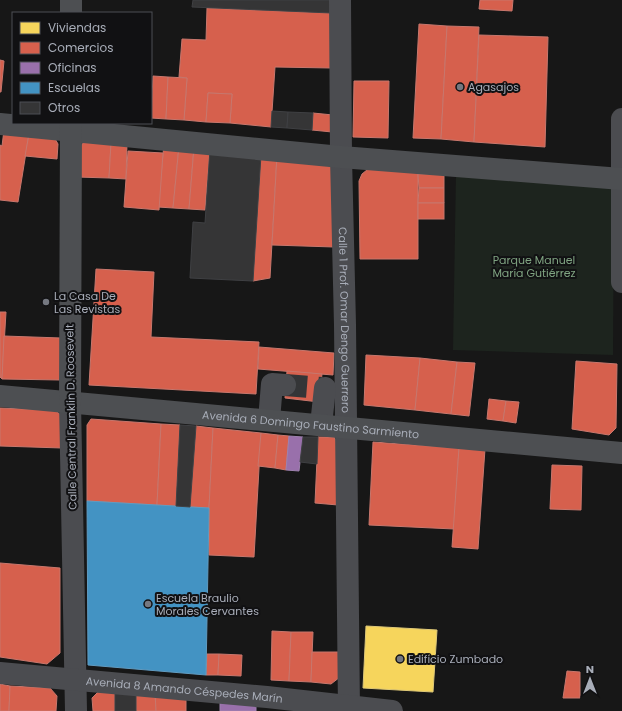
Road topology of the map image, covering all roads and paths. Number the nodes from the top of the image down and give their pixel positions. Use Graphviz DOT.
graph roads {
  1 [pos="71,0"];
  2 [pos="340,0"];
  3 [pos="71,12"];
  4 [pos="622,119"];
  5 [pos="0,124"];
  6 [pos="70,127"];
  7 [pos="341,157"];
  8 [pos="622,179"];
  9 [pos="622,282"];
  10 [pos="285,385"];
  11 [pos="331,389"];
  12 [pos="0,396"];
  13 [pos="70,402"];
  14 [pos="269,420"];
  15 [pos="321,425"];
  16 [pos="346,428"];
  17 [pos="622,453"];
  18 [pos="0,674"];
  19 [pos="76,680"];
  20 [pos="349,709"];
  21 [pos="76,711"];
  22 [pos="392,711"];
  1 -- 3 [label="main road"];
  2 -- 7 [label="street, Calle 1 Prof. Omar Dengo Guerrero"];
  4 -- 8 [label="street"];
  5 -- 6 [label="main road"];
  6 -- 7 [label="main road"];
  6 -- 13 [label="main road, Calle Central Franklin D. Roosevelt"];
  7 -- 8 [label="main road"];
  7 -- 11 [label="street, Calle 1 Prof. Omar Dengo Guerrero"];
  8 -- 9 [label="street"];
  10 -- 14 [label="street"];
  11 -- 15 [label="street"];
  11 -- 16 [label="street, Calle 1 Prof. Omar Dengo Guerrero"];
  12 -- 13 [label="main road, Avenida 6 Domingo Faustino Sarmiento"];
  13 -- 14 [label="main road, Avenida 6 Domingo Faustino Sarmiento"];
  13 -- 19 [label="street, Calle Central Franklin D. Roosevelt"];
  14 -- 15 [label="main road, Avenida 6 Domingo Faustino Sarmiento"];
  15 -- 16 [label="main road, Avenida 6 Domingo Faustino Sarmiento"];
  16 -- 17 [label="main road, Avenida 6 Domingo Faustino Sarmiento"];
  16 -- 20 [label="street, Calle 1 Prof. Omar Dengo Guerrero"];
  18 -- 19 [label="street, Avenida 8 Amando Céspedes Marín"];
  19 -- 20 [label="street, Avenida 8 Amando Céspedes Marín"];
  19 -- 21 [label="street, Calle Central Franklin D. Roosevelt"];
  20 -- 22 [label="street, Avenida 8 Amando Céspedes Marín"];
}
